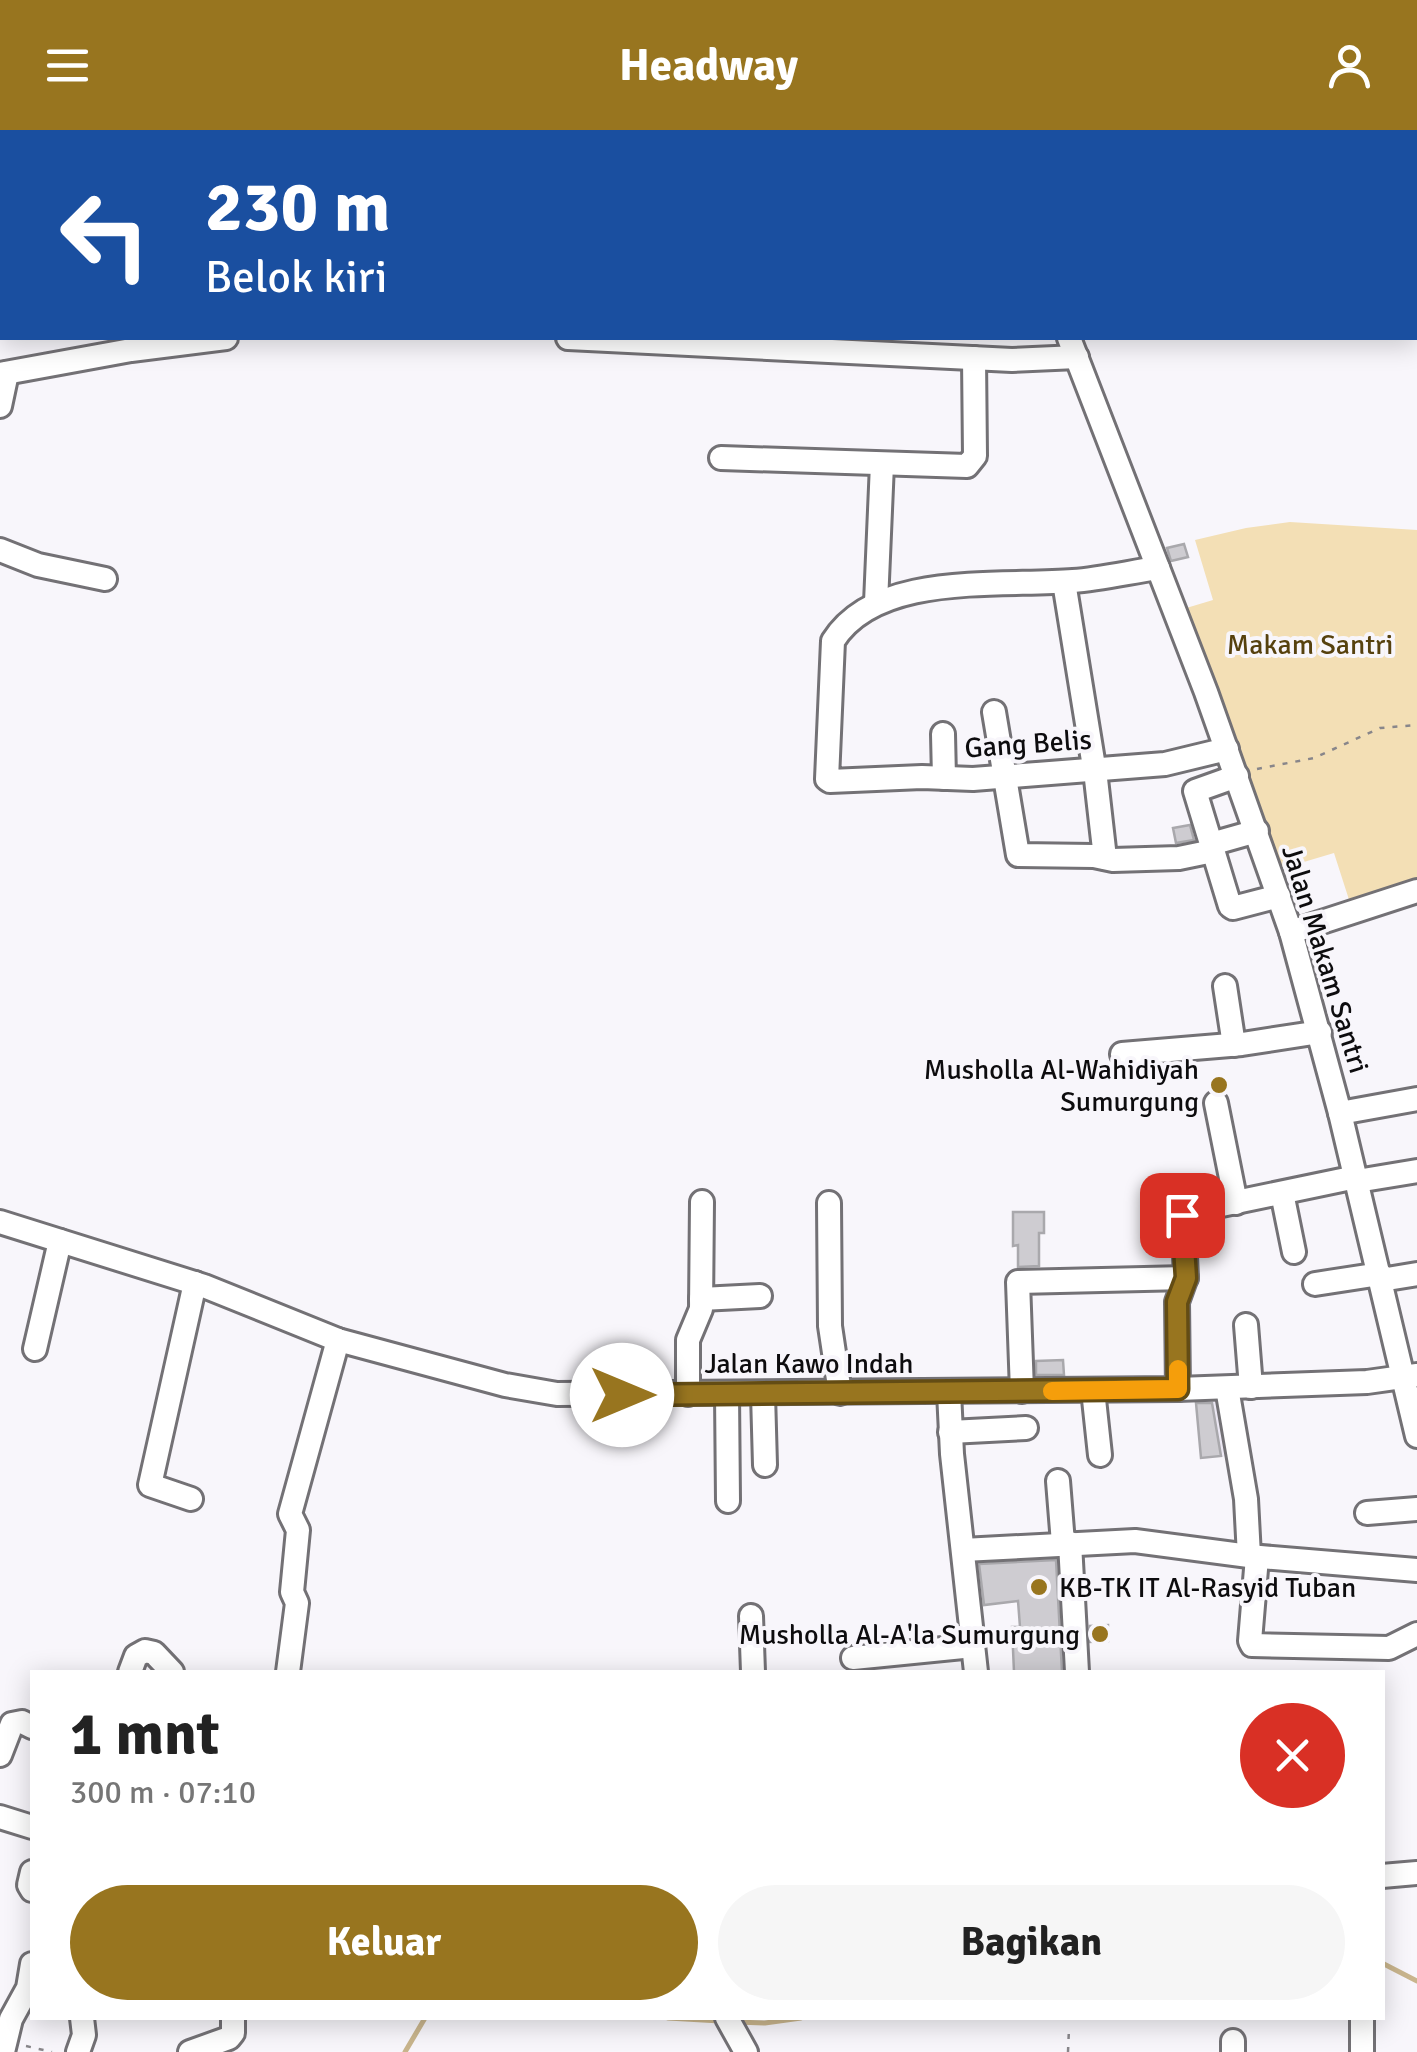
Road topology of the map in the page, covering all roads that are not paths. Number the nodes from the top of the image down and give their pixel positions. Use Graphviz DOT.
graph roads {
  1 [pos="1308,130"];
  2 [pos="1326,130"];
  3 [pos="210,340"];
  4 [pos="609,340"];
  5 [pos="1073,347"];
  6 [pos="974,358"];
  7 [pos="4,374"];
  8 [pos="0,406"];
  9 [pos="720,458"];
  10 [pos="882,464"];
  11 [pos="0,550"];
  12 [pos="1158,568"];
  13 [pos="105,579"];
  14 [pos="1064,582"];
  15 [pos="876,603"];
  16 [pos="994,712"];
  17 [pos="943,734"];
  18 [pos="1228,749"];
  19 [pos="1094,768"];
  20 [pos="1004,776"];
  21 [pos="1237,776"];
  22 [pos="944,778"];
  23 [pos="1256,830"];
  24 [pos="1212,848"];
  25 [pos="1104,858"];
  26 [pos="1417,891"];
  27 [pos="1279,896"];
  28 [pos="1291,932"];
  29 [pos="1225,986"];
  30 [pos="1320,1032"];
  31 [pos="1234,1045"];
  32 [pos="1122,1054"];
  33 [pos="1417,1099"];
  34 [pos="1216,1102"];
  35 [pos="1340,1113"];
  36 [pos="1417,1172"];
  37 [pos="1356,1179"];
  38 [pos="1282,1192"];
  39 [pos="702,1202"];
  40 [pos="1236,1202"];
  41 [pos="829,1203"];
  42 [pos="0,1222"];
  43 [pos="60,1241"];
  44 [pos="1294,1252"];
  45 [pos="1417,1274"];
  46 [pos="1381,1277"];
  47 [pos="1186,1278"];
  48 [pos="194,1282"];
  49 [pos="1315,1284"];
  50 [pos="760,1296"];
  51 [pos="700,1299"];
  52 [pos="1246,1325"];
  53 [pos="338,1340"];
  54 [pos="35,1349"];
  55 [pos="1411,1376"];
  56 [pos="1251,1387"];
  57 [pos="1226,1388"];
  58 [pos="1178,1389"];
  59 [pos="1093,1390"];
  60 [pos="1022,1391"];
  61 [pos="950,1392"];
  62 [pos="840,1393"];
  63 [pos="688,1394"];
  64 [pos="727,1394"];
  65 [pos="763,1394"];
  66 [pos="1026,1428"];
  67 [pos="950,1432"];
  68 [pos="1417,1436"];
  69 [pos="764,1437"];
  70 [pos="728,1438"];
  71 [pos="1100,1455"];
  72 [pos="765,1465"];
  73 [pos="1058,1481"];
  74 [pos="191,1499"];
  75 [pos="728,1501"];
  76 [pos="1417,1510"];
  77 [pos="1367,1513"];
  78 [pos="1067,1543"];
  79 [pos="962,1550"];
  80 [pos="1253,1557"];
  81 [pos="1417,1570"];
  82 [pos="751,1616"];
  83 [pos="1417,1634"];
  84 [pos="973,1646"];
  85 [pos="1372,1648"];
  86 [pos="854,1658"];
  87 [pos="131,1670"];
  88 [pos="170,1670"];
  89 [pos="288,1670"];
  90 [pos="753,1670"];
  91 [pos="976,1670"];
  92 [pos="1077,1670"];
  93 [pos="1371,1670"];
  94 [pos="30,1726"];
  95 [pos="0,1755"];
  96 [pos="0,1817"];
  97 [pos="30,1826"];
  98 [pos="1417,1874"];
  99 [pos="1385,1876"];
  100 [pos="30,1976"];
  101 [pos="82,2020"];
  102 [pos="233,2020"];
  103 [pos="729,2020"];
  104 [pos="1362,2020"];
  105 [pos="742,2045"];
  106 [pos="4,2047"];
  107 [pos="78,2052"];
  108 [pos="190,2052"];
  109 [pos="1362,2052"];
  1 -- 2 [label="street"];
  3 -- 7 [label="street"];
  4 -- 6 [label="street"];
  5 -- 6 [label="street"];
  5 -- 12 [label="street, Jalan Makam Santri"];
  6 -- 10 [label="street"];
  7 -- 8 [label="street"];
  9 -- 10 [label="street"];
  10 -- 15 [label="street"];
  11 -- 13 [label="street"];
  12 -- 14 [label="street"];
  12 -- 18 [label="street, Jalan Makam Santri"];
  14 -- 15 [label="street"];
  14 -- 19 [label="street"];
  15 -- 22 [label="street, Gang Belis"];
  16 -- 20 [label="street"];
  17 -- 22 [label="street"];
  18 -- 19 [label="street, Gang Belis"];
  18 -- 21 [label="street, Jalan Makam Santri"];
  19 -- 20 [label="street, Gang Belis"];
  19 -- 25 [label="street"];
  20 -- 22 [label="street, Gang Belis"];
  20 -- 25 [label="street"];
  21 -- 23 [label="street, Jalan Makam Santri"];
  21 -- 24 [label="street"];
  23 -- 24 [label="street"];
  23 -- 27 [label="street, Jalan Makam Santri"];
  24 -- 25 [label="street"];
  24 -- 27 [label="street"];
  26 -- 28 [label="street"];
  27 -- 28 [label="street, Jalan Makam Santri"];
  28 -- 30 [label="street, Jalan Makam Santri"];
  29 -- 31 [label="street"];
  30 -- 31 [label="street"];
  30 -- 35 [label="street, Jalan Makam Santri"];
  31 -- 32 [label="street"];
  33 -- 35 [label="street"];
  34 -- 40 [label="street"];
  35 -- 37 [label="street, Jalan Makam Santri"];
  36 -- 37 [label="street"];
  37 -- 38 [label="street"];
  37 -- 46 [label="street, Jalan Makam Santri"];
  38 -- 40 [label="street"];
  38 -- 44 [label="street"];
  39 -- 51 [label="street"];
  40 -- 47 [label="street"];
  41 -- 62 [label="street"];
  42 -- 43 [label="street, Jalan Kawo Indah"];
  43 -- 48 [label="street, Jalan Kawo Indah"];
  43 -- 54 [label="street"];
  45 -- 46 [label="street"];
  46 -- 49 [label="street"];
  46 -- 55 [label="street, Jalan Makam Santri"];
  47 -- 58 [label="street"];
  47 -- 60 [label="street"];
  48 -- 53 [label="street, Jalan Kawo Indah"];
  48 -- 74 [label="street"];
  50 -- 51 [label="street"];
  51 -- 63 [label="street"];
  52 -- 56 [label="street"];
  53 -- 63 [label="street, Jalan Kawo Indah"];
  53 -- 89 [label="street"];
  55 -- 56 [label="street, Jalan Kawo Indah"];
  55 -- 68 [label="street, Jalan Makam Santri"];
  56 -- 57 [label="street, Jalan Kawo Indah"];
  57 -- 58 [label="street, Jalan Kawo Indah"];
  57 -- 80 [label="street"];
  58 -- 59 [label="street, Jalan Kawo Indah"];
  59 -- 60 [label="street, Jalan Kawo Indah"];
  59 -- 71 [label="street"];
  60 -- 61 [label="street, Jalan Kawo Indah"];
  61 -- 62 [label="street, Jalan Kawo Indah"];
  61 -- 67 [label="street"];
  62 -- 65 [label="street, Jalan Kawo Indah"];
  63 -- 64 [label="street, Jalan Kawo Indah"];
  64 -- 65 [label="street, Jalan Kawo Indah"];
  64 -- 70 [label="street"];
  65 -- 69 [label="street"];
  66 -- 67 [label="street"];
  67 -- 79 [label="street"];
  69 -- 70 [label="street"];
  69 -- 72 [label="street"];
  70 -- 75 [label="street"];
  73 -- 78 [label="street"];
  76 -- 77 [label="street"];
  78 -- 79 [label="street"];
  78 -- 80 [label="street"];
  78 -- 92 [label="street"];
  79 -- 84 [label="street"];
  80 -- 81 [label="street"];
  80 -- 85 [label="street"];
  82 -- 90 [label="street"];
  83 -- 85 [label="street"];
  84 -- 86 [label="street"];
  84 -- 91 [label="street"];
  85 -- 93 [label="street"];
  87 -- 88 [label="street"];
  94 -- 95 [label="street"];
  96 -- 97 [label="street"];
  98 -- 99 [label="street"];
  100 -- 106 [label="street"];
  101 -- 107 [label="street"];
  102 -- 108 [label="street"];
  103 -- 105 [label="street"];
  104 -- 109 [label="street"];
}
